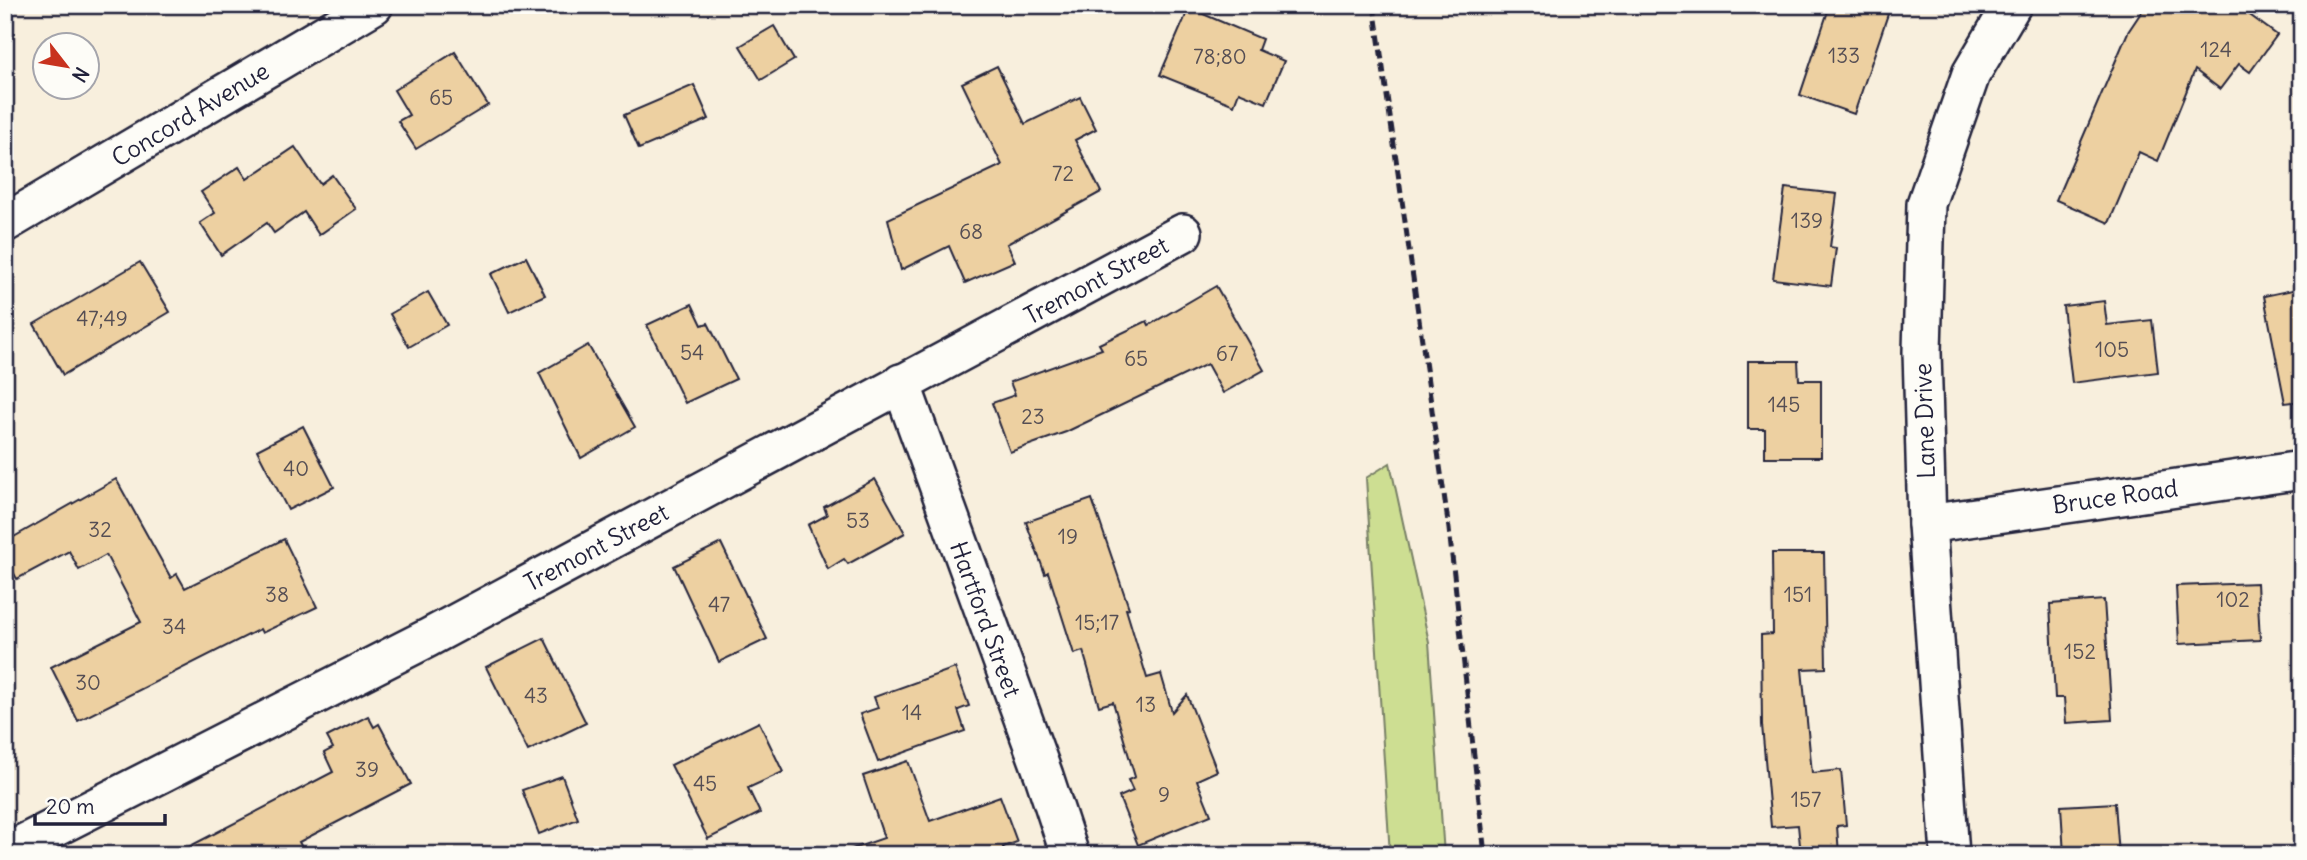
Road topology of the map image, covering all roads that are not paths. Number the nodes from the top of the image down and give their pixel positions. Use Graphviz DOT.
graph roads {
  1 [pos="374,5"];
  2 [pos="2012,5"];
  3 [pos="5,223"];
  4 [pos="1183,233"];
  5 [pos="901,383"];
  6 [pos="2302,470"];
  7 [pos="1927,524"];
  8 [pos="5,853"];
  9 [pos="1070,855"];
  10 [pos="1950,855"];
  1 -- 3 [label="street, Concord Avenue"];
  2 -- 7 [label="street, Lane Drive"];
  4 -- 5 [label="street, Tremont Street"];
  5 -- 8 [label="street, Tremont Street"];
  5 -- 9 [label="street, Hartford Street"];
  6 -- 7 [label="street, Bruce Road"];
  7 -- 10 [label="street, Lane Drive"];
}
